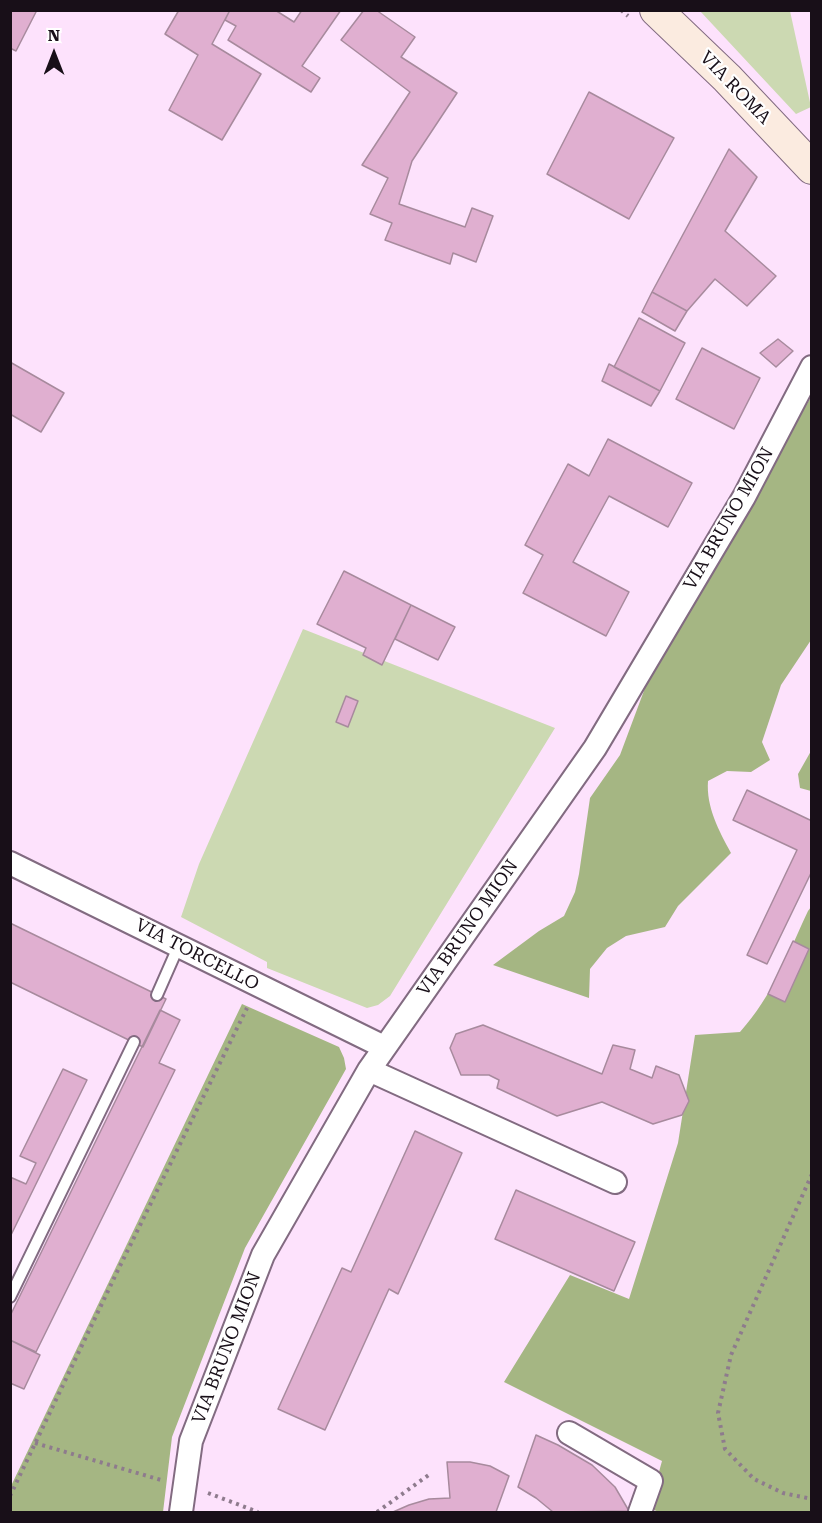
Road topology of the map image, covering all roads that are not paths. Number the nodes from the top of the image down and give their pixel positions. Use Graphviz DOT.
graph roads {
  1 [pos="656,10"];
  2 [pos="809,160"];
  3 [pos="812,367"];
  4 [pos="10,863"];
  5 [pos="179,945"];
  6 [pos="157,995"];
  7 [pos="134,1042"];
  8 [pos="384,1047"];
  9 [pos="369,1070"];
  10 [pos="615,1182"];
  11 [pos="10,1297"];
  12 [pos="569,1433"];
  13 [pos="181,1512"];
  14 [pos="640,1512"];
  1 -- 2 [label="street, VIA ROMA"];
  3 -- 8 [label="street, VIA BRUNO MION"];
  4 -- 5 [label="street, VIA TORCELLO"];
  5 -- 6 [label="lane"];
  5 -- 8 [label="street, VIA TORCELLO"];
  7 -- 11 [label="lane"];
  8 -- 9 [label="street, VIA BRUNO MION"];
  9 -- 10 [label="street"];
  9 -- 13 [label="street, VIA BRUNO MION"];
  12 -- 14 [label="street"];
}
